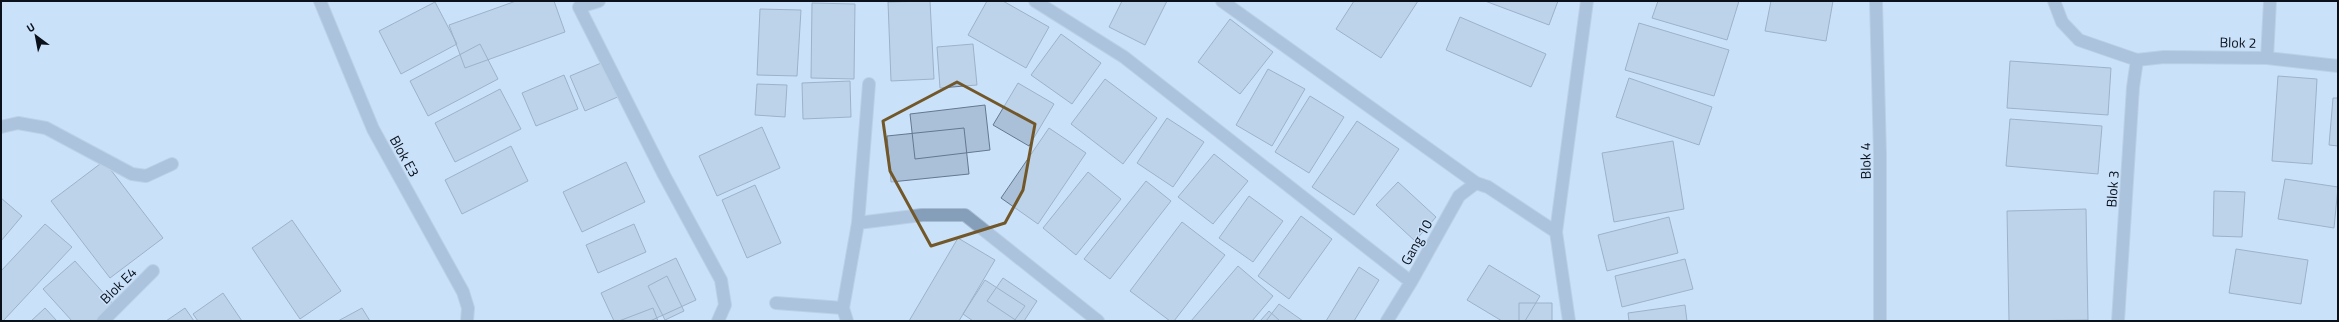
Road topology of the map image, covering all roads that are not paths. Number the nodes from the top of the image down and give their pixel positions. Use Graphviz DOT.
graph roads {
  1 [pos="320,1"];
  2 [pos="599,1"];
  3 [pos="1035,1"];
  4 [pos="1222,1"];
  5 [pos="1587,1"];
  6 [pos="1876,1"];
  7 [pos="2054,1"];
  8 [pos="2270,1"];
  9 [pos="2267,58"];
  10 [pos="2138,60"];
  11 [pos="2338,66"];
  12 [pos="869,84"];
  13 [pos="1,127"];
  14 [pos="172,164"];
  15 [pos="1476,183"];
  16 [pos="858,223"];
  17 [pos="1556,232"];
  18 [pos="153,271"];
  19 [pos="1411,282"];
  20 [pos="776,303"];
  21 [pos="843,308"];
  22 [pos="103,321"];
  23 [pos="467,321"];
  24 [pos="718,321"];
  25 [pos="848,321"];
  26 [pos="1098,321"];
  27 [pos="1387,321"];
  28 [pos="1569,321"];
  29 [pos="1880,321"];
  30 [pos="2118,321"];
  1 -- 23 [label="street, Blok E3"];
  2 -- 24 [label="street"];
  3 -- 19 [label="street"];
  4 -- 15 [label="street"];
  5 -- 17 [label="street"];
  6 -- 29 [label="street, Blok 4"];
  7 -- 10 [label="street"];
  8 -- 9 [label="street"];
  9 -- 10 [label="street, Blok 2"];
  9 -- 11 [label="street, Blok 2"];
  10 -- 30 [label="street, Blok 3"];
  12 -- 16 [label="street"];
  13 -- 14 [label="street"];
  15 -- 17 [label="street"];
  15 -- 19 [label="street, Gang 10"];
  16 -- 21 [label="street"];
  16 -- 26 [label="street"];
  17 -- 28 [label="street"];
  18 -- 22 [label="street, Blok E4"];
  19 -- 27 [label="street, Gang 10"];
  20 -- 21 [label="street"];
  21 -- 25 [label="street"];
}
